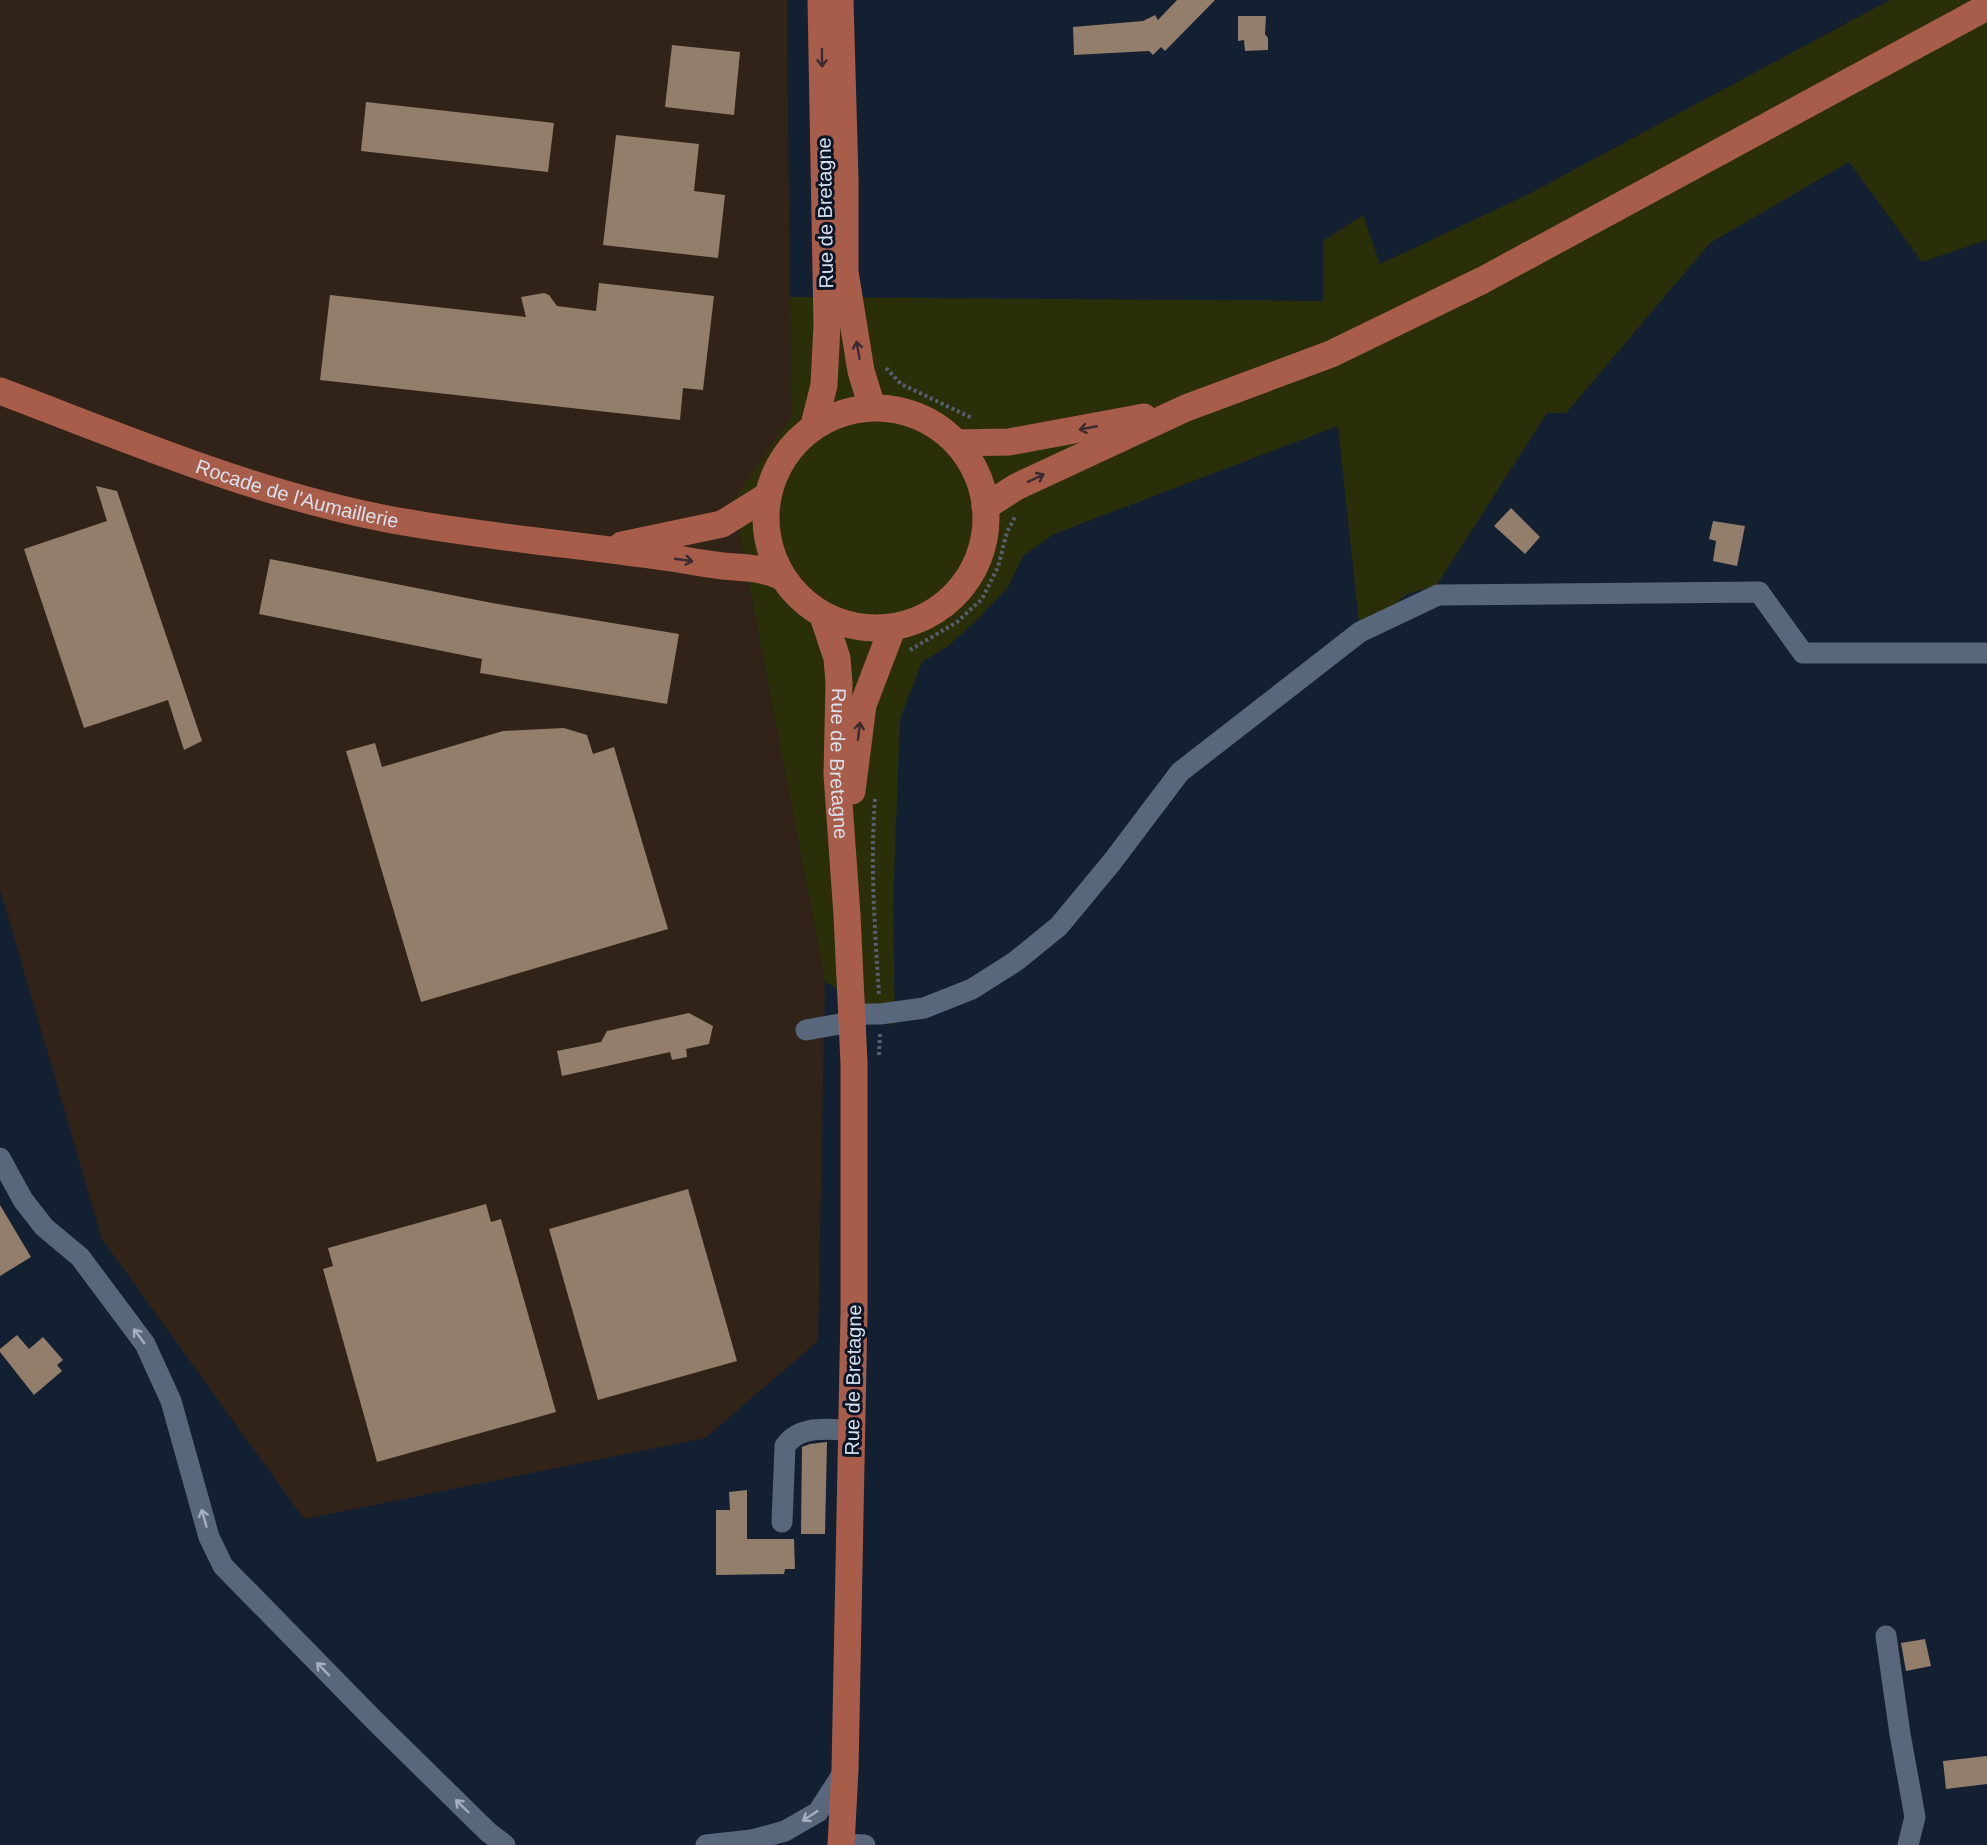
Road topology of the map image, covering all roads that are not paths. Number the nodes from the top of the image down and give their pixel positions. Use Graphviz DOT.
graph roads {
  1 [pos="821,0"];
  2 [pos="840,0"];
  3 [pos="1987,7"];
  4 [pos="0,391"];
  5 [pos="872,407"];
  6 [pos="1186,408"];
  7 [pos="814,425"];
  8 [pos="957,443"];
  9 [pos="766,496"];
  10 [pos="986,507"];
  11 [pos="605,549"];
  12 [pos="780,576"];
  13 [pos="823,616"];
  14 [pos="899,641"];
  15 [pos="1987,652"];
  16 [pos="847,915"];
  17 [pos="853,1019"];
  18 [pos="806,1030"];
  19 [pos="0,1158"];
  20 [pos="852,1430"];
  21 [pos="782,1522"];
  22 [pos="1886,1636"];
  23 [pos="845,1770"];
  24 [pos="505,1845"];
  25 [pos="706,1845"];
  26 [pos="841,1845"];
  27 [pos="865,1845"];
  28 [pos="1908,1845"];
  1 -- 7 [label="main road, Rue de Bretagne, one-way"];
  5 -- 2 [label="main road, Rue de Bretagne, one-way"];
  3 -- 6 [label="main road"];
  4 -- 11 [label="main road, Rocade de l'Aumaillerie"];
  5 -- 7 [label="main road"];
  5 -- 8 [label="main road"];
  6 -- 8 [label="main road, one-way"];
  10 -- 6 [label="main road, one-way"];
  7 -- 9 [label="main road"];
  8 -- 10 [label="main road"];
  9 -- 11 [label="main road, Rocade de l'Aumaillerie"];
  9 -- 12 [label="main road"];
  10 -- 14 [label="main road"];
  11 -- 12 [label="main road, Rocade de l'Aumaillerie, one-way"];
  12 -- 13 [label="main road"];
  13 -- 14 [label="main road"];
  13 -- 16 [label="main road, Rue de Bretagne"];
  16 -- 14 [label="main road, Rue de Bretagne, one-way"];
  15 -- 17 [label="street"];
  16 -- 17 [label="main road, Rue de Bretagne"];
  17 -- 18 [label="street"];
  17 -- 20 [label="main road, Rue de Bretagne"];
  24 -- 19 [label="street, one-way"];
  20 -- 21 [label="street"];
  20 -- 23 [label="main road, Rue de Bretagne"];
  22 -- 28 [label="street"];
  23 -- 25 [label="street, one-way"];
  23 -- 26 [label="main road, Rue de Bretagne"];
  26 -- 27 [label="street"];
}
